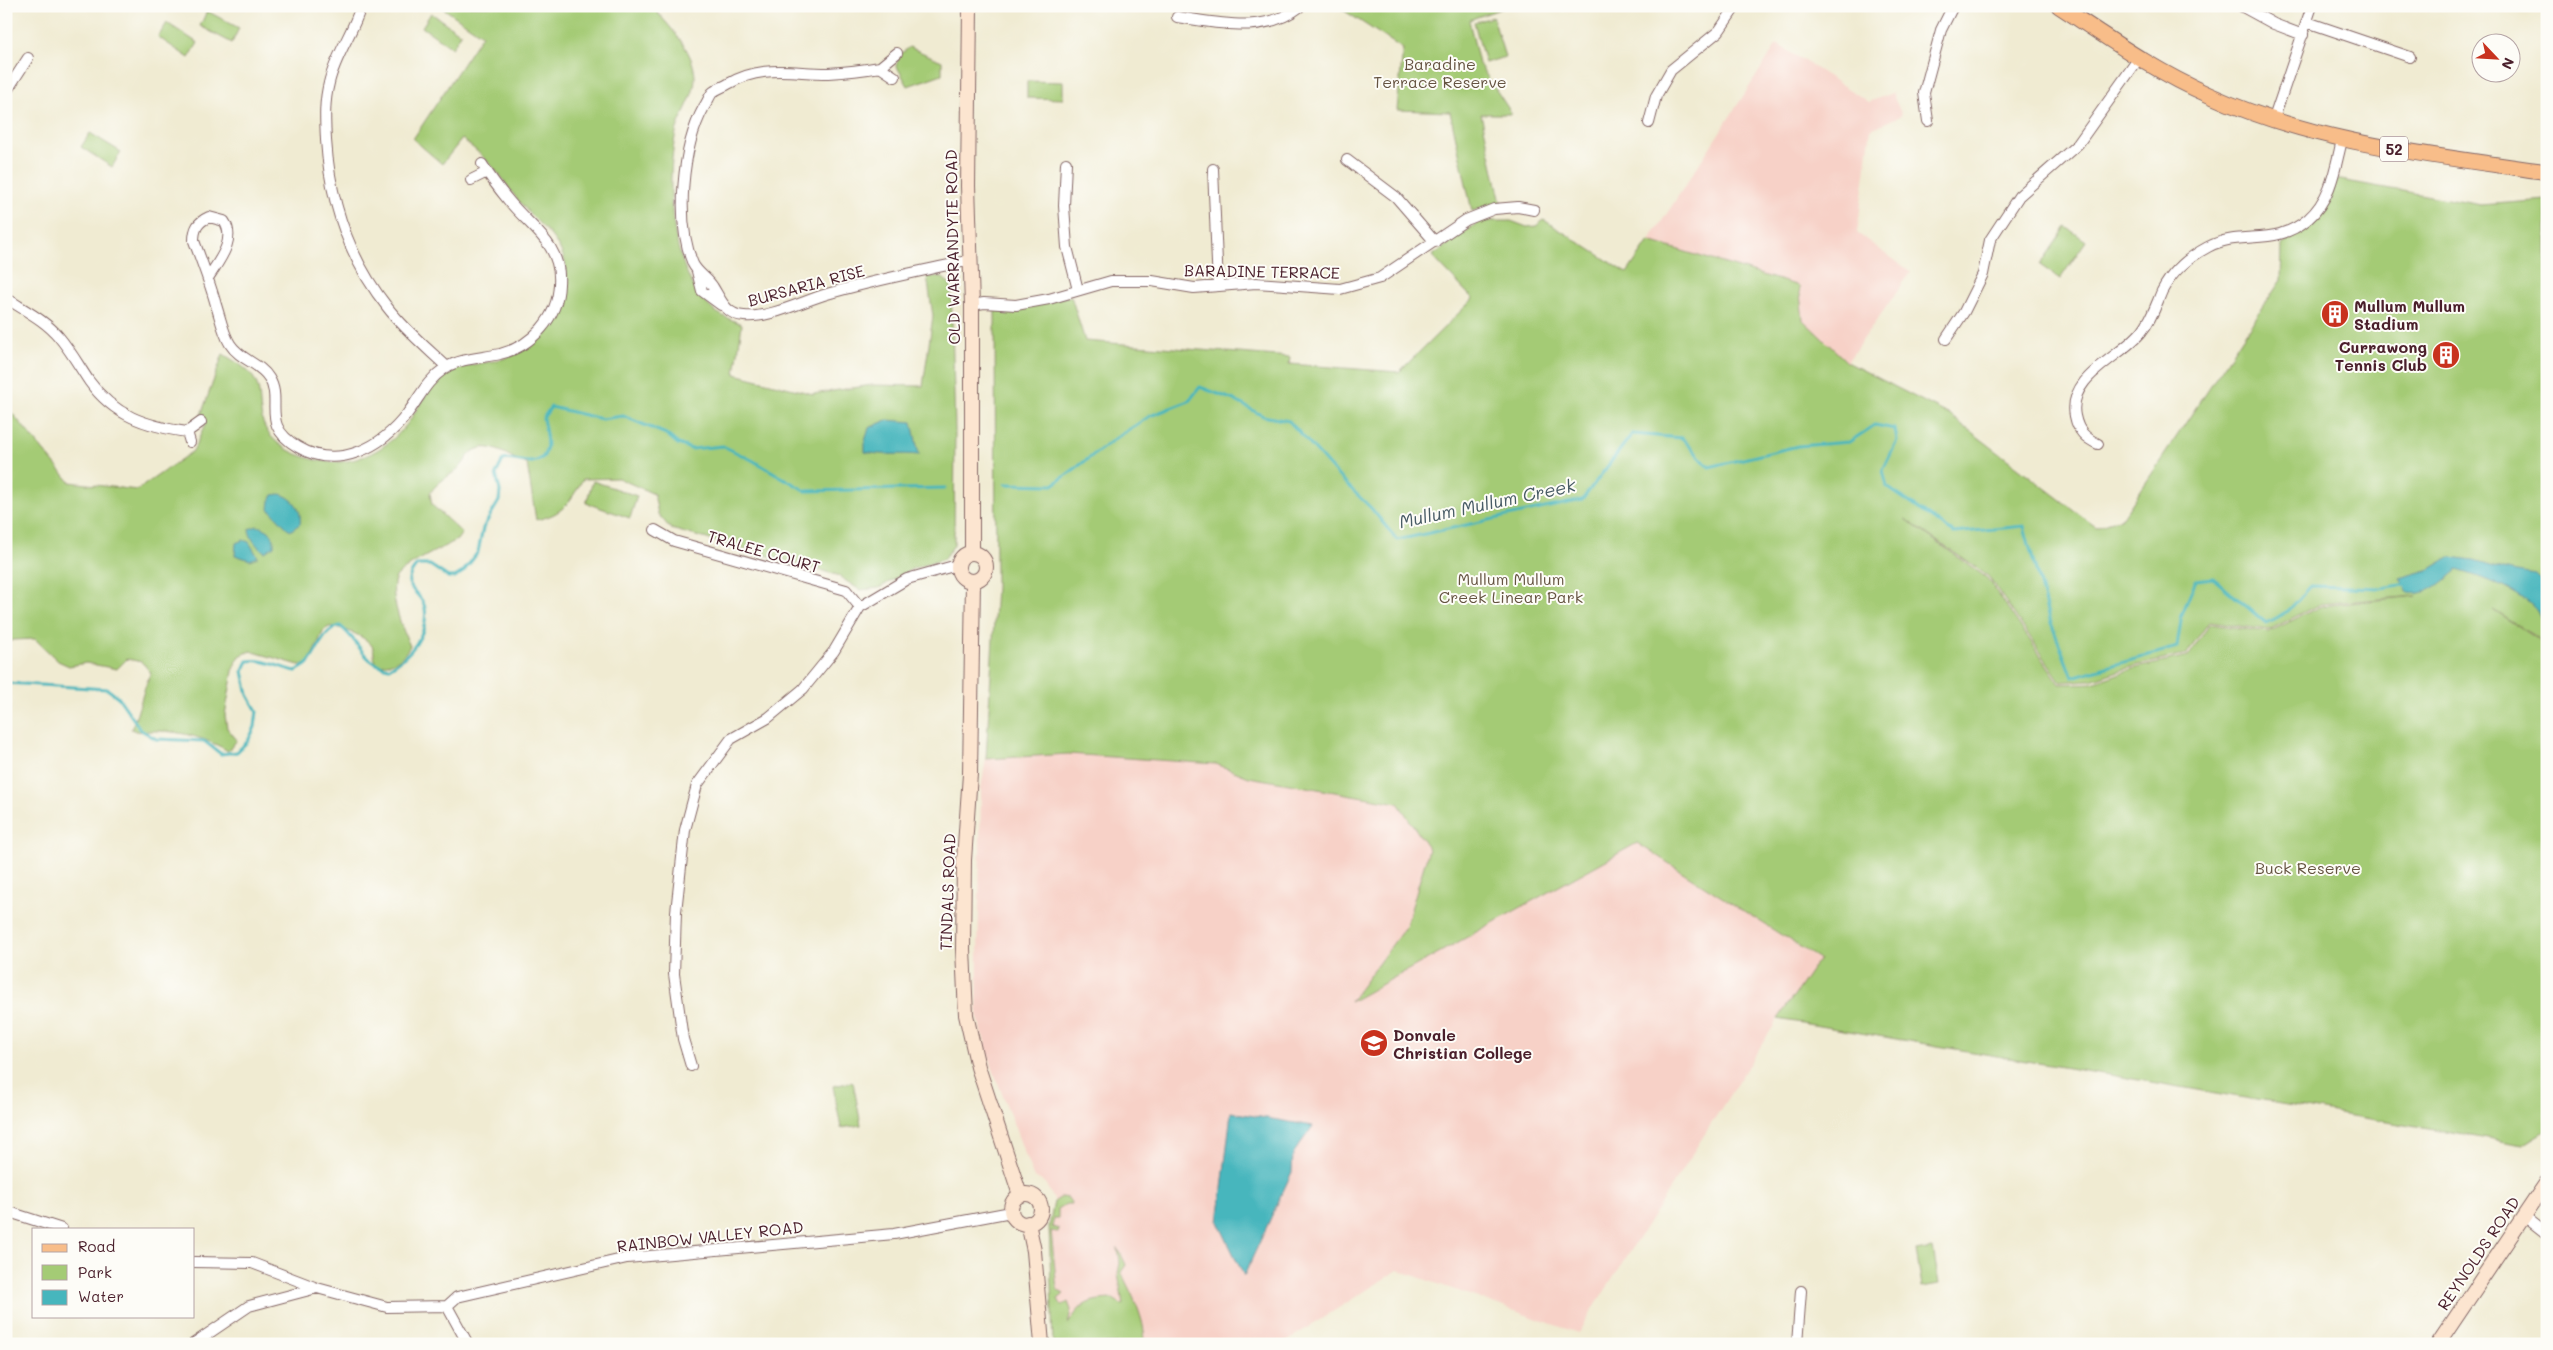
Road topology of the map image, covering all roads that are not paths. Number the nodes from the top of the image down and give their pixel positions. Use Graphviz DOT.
graph roads {
  1 [pos="361,6"];
  2 [pos="970,6"];
  3 [pos="1301,6"];
  4 [pos="1736,6"];
  5 [pos="1953,6"];
  6 [pos="2059,6"];
  7 [pos="2241,6"];
  8 [pos="2312,6"];
  9 [pos="1177,18"];
  10 [pos="2308,22"];
  11 [pos="2303,35"];
  12 [pos="897,53"];
  13 [pos="2410,57"];
  14 [pos="28,58"];
  15 [pos="2139,58"];
  16 [pos="880,67"];
  17 [pos="895,77"];
  18 [pos="6,92"];
  19 [pos="1928,121"];
  20 [pos="2273,121"];
  21 [pos="1648,123"];
  22 [pos="2342,140"];
  23 [pos="1346,160"];
  24 [pos="1066,164"];
  25 [pos="1213,169"];
  26 [pos="2547,172"];
  27 [pos="471,180"];
  28 [pos="1534,210"];
  29 [pos="1434,242"];
  30 [pos="970,260"];
  31 [pos="208,278"];
  32 [pos="1218,286"];
  33 [pos="1078,290"];
  34 [pos="6,298"];
  35 [pos="972,305"];
  36 [pos="1946,339"];
  37 [pos="446,367"];
  38 [pos="201,422"];
  39 [pos="186,432"];
  40 [pos="190,442"];
  41 [pos="2098,444"];
  42 [pos="655,530"];
  43 [pos="972,552"];
  44 [pos="957,565"];
  45 [pos="973,581"];
  46 [pos="860,607"];
  47 [pos="691,1066"];
  48 [pos="2547,1182"];
  49 [pos="1020,1195"];
  50 [pos="6,1211"];
  51 [pos="1011,1212"];
  52 [pos="2524,1216"];
  53 [pos="1028,1223"];
  54 [pos="59,1228"];
  55 [pos="2547,1234"];
  56 [pos="195,1262"];
  57 [pos="317,1288"];
  58 [pos="1801,1291"];
  59 [pos="447,1306"];
  60 [pos="193,1344"];
  61 [pos="468,1344"];
  62 [pos="1042,1344"];
  63 [pos="1797,1344"];
  64 [pos="2438,1344"];
  1 -- 37 [label="street"];
  2 -- 30 [label="main road, OLD WARRANDYTE ROAD"];
  3 -- 9 [label="street"];
  4 -- 21 [label="street"];
  5 -- 19 [label="street"];
  6 -- 15 [label="main road, 52"];
  7 -- 11 [label="street"];
  8 -- 10 [label="street"];
  10 -- 11 [label="street"];
  10 -- 13 [label="street"];
  11 -- 20 [label="street"];
  12 -- 16 [label="street"];
  14 -- 18 [label="street"];
  15 -- 20 [label="main road, 52"];
  15 -- 36 [label="street"];
  16 -- 17 [label="street"];
  16 -- 30 [label="street, BURSARIA RISE"];
  20 -- 22 [label="main road, 52"];
  22 -- 26 [label="main road, 52"];
  22 -- 41 [label="street"];
  23 -- 29 [label="street"];
  24 -- 33 [label="street"];
  25 -- 32 [label="street"];
  27 -- 37 [label="street"];
  28 -- 29 [label="street, BARADINE TERRACE"];
  29 -- 32 [label="street, BARADINE TERRACE"];
  30 -- 35 [label="main road, OLD WARRANDYTE ROAD"];
  31 -- 31 [label="street"];
  31 -- 37 [label="street"];
  32 -- 33 [label="street, BARADINE TERRACE"];
  33 -- 35 [label="street, BARADINE TERRACE"];
  34 -- 39 [label="street"];
  35 -- 43 [label="main road, OLD WARRANDYTE ROAD"];
  38 -- 39 [label="street"];
  39 -- 40 [label="street"];
  42 -- 46 [label="street, TRALEE COURT"];
  43 -- 44 [label="main road"];
  43 -- 45 [label="main road"];
  44 -- 45 [label="main road"];
  44 -- 46 [label="street"];
  45 -- 49 [label="main road, TINDALS ROAD"];
  46 -- 47 [label="street"];
  48 -- 52 [label="main road, REYNOLDS ROAD"];
  49 -- 51 [label="main road"];
  49 -- 53 [label="main road"];
  50 -- 54 [label="street"];
  51 -- 53 [label="main road"];
  51 -- 59 [label="street, RAINBOW VALLEY ROAD"];
  52 -- 55 [label="street"];
  52 -- 64 [label="main road, REYNOLDS ROAD"];
  53 -- 62 [label="main road"];
  56 -- 57 [label="street"];
  57 -- 59 [label="street, RAINBOW VALLEY ROAD"];
  57 -- 60 [label="street, RAINBOW VALLEY ROAD"];
  58 -- 63 [label="street"];
  59 -- 61 [label="street"];
}
